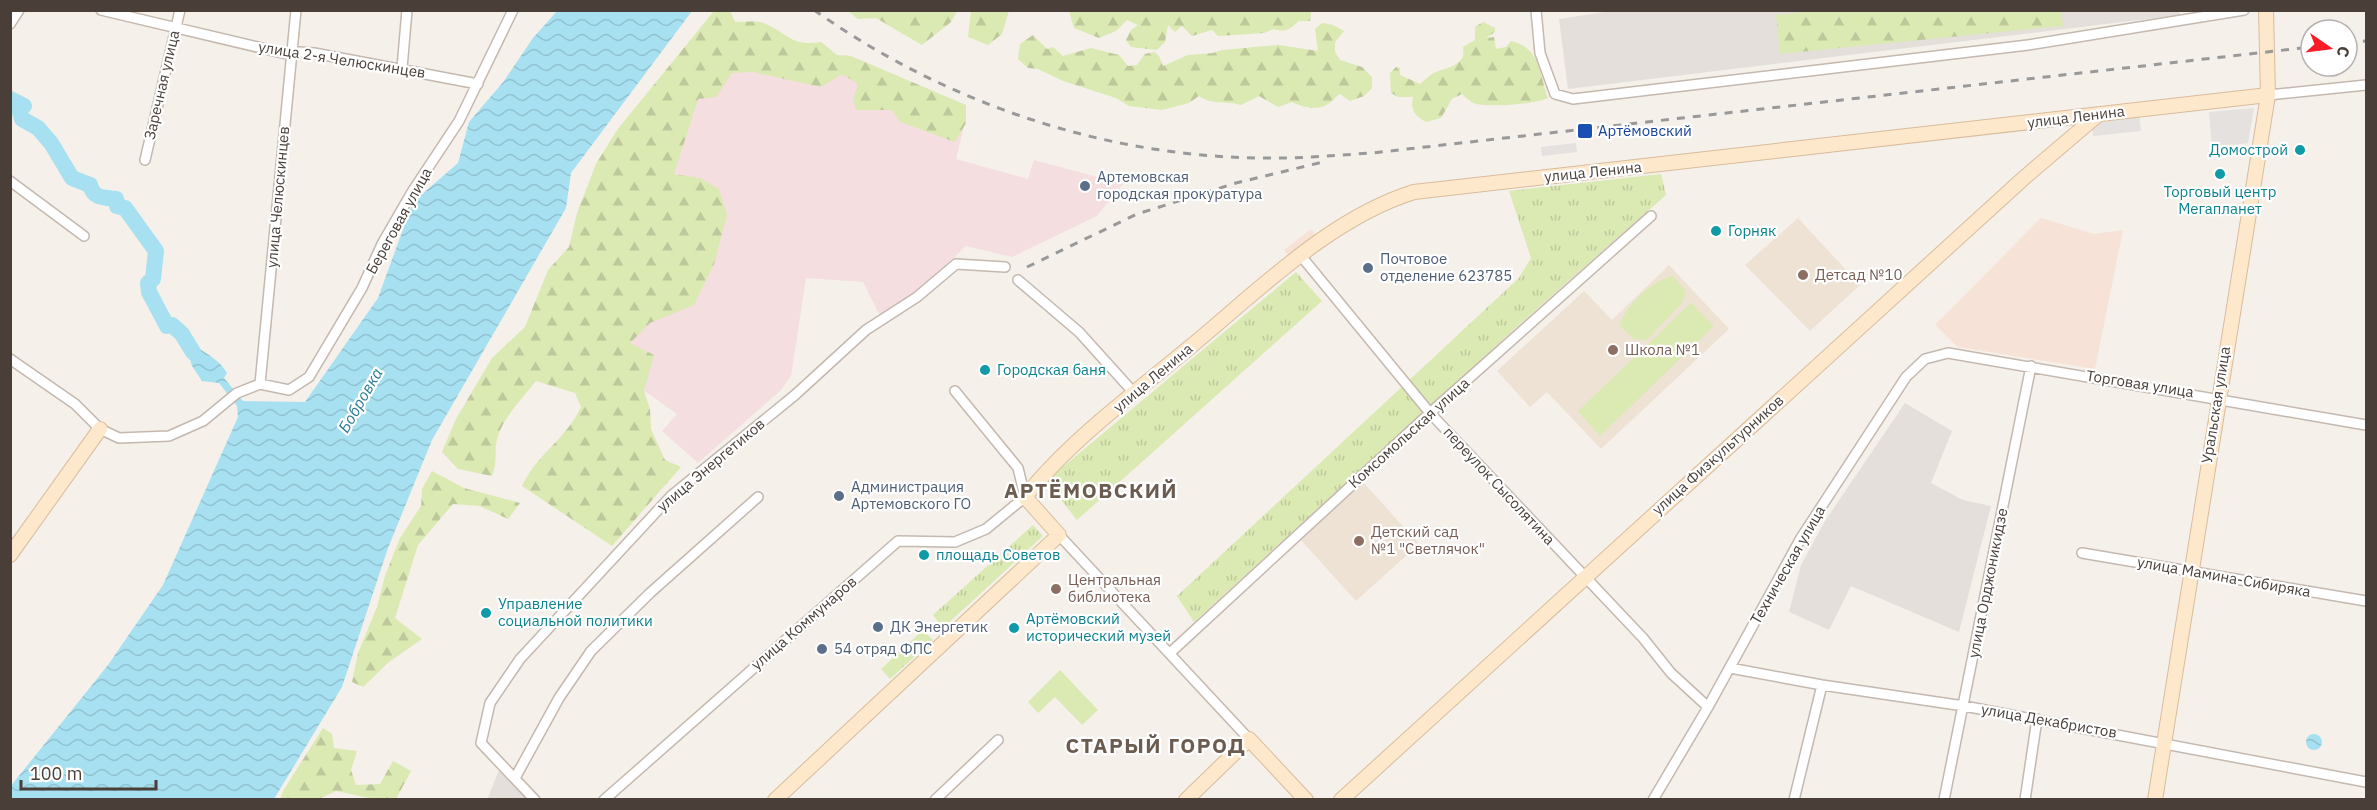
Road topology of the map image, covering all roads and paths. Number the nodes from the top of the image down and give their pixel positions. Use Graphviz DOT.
graph roads {
  1 [pos="19,10"];
  2 [pos="100,10"];
  3 [pos="180,10"];
  4 [pos="296,10"];
  5 [pos="407,10"];
  6 [pos="513,10"];
  7 [pos="1536,10"];
  8 [pos="2244,10"];
  9 [pos="2264,13"];
  10 [pos="10,24"];
  11 [pos="175,27"];
  12 [pos="291,55"];
  13 [pos="402,68"];
  14 [pos="478,84"];
  15 [pos="2367,85"];
  16 [pos="2268,95"];
  17 [pos="2099,114"];
  18 [pos="145,160"];
  19 [pos="10,181"];
  20 [pos="1651,216"];
  21 [pos="84,236"];
  22 [pos="1301,256"];
  23 [pos="1005,267"];
  24 [pos="1018,280"];
  25 [pos="1948,353"];
  26 [pos="10,359"];
  27 [pos="2031,366"];
  28 [pos="260,384"];
  29 [pos="955,391"];
  30 [pos="1134,393"];
  31 [pos="2218,397"];
  32 [pos="1430,413"];
  33 [pos="2367,425"];
  34 [pos="100,429"];
  35 [pos="758,497"];
  36 [pos="1024,497"];
  37 [pos="1059,535"];
  38 [pos="2082,553"];
  39 [pos="10,555"];
  40 [pos="2190,570"];
  41 [pos="1584,576"];
  42 [pos="2367,601"];
  43 [pos="1170,653"];
  44 [pos="1730,668"];
  45 [pos="1822,685"];
  46 [pos="1708,706"];
  47 [pos="1964,706"];
  48 [pos="2037,719"];
  49 [pos="1249,738"];
  50 [pos="998,740"];
  51 [pos="2164,741"];
  52 [pos="515,778"];
  53 [pos="2367,782"];
  54 [pos="535,800"];
  55 [pos="604,800"];
  56 [pos="775,800"];
  57 [pos="935,800"];
  58 [pos="1186,800"];
  59 [pos="1306,800"];
  60 [pos="1341,800"];
  61 [pos="1653,800"];
  62 [pos="1794,800"];
  63 [pos="1944,800"];
  64 [pos="2025,800"];
  65 [pos="2155,800"];
  1 -- 10 [label="street"];
  2 -- 11 [label="street, улица 2-я Челюскинцев"];
  3 -- 11 [label="street, Заречная улица"];
  4 -- 12 [label="street, улица Челюскинцев"];
  5 -- 13 [label="street"];
  6 -- 14 [label="street, Береговая улица"];
  7 -- 8 [label="street"];
  9 -- 16 [label="street, Уральская улица"];
  11 -- 12 [label="street, улица 2-я Челюскинцев"];
  11 -- 18 [label="street, Заречная улица"];
  12 -- 13 [label="street, улица 2-я Челюскинцев"];
  12 -- 28 [label="street, улица Челюскинцев"];
  13 -- 14 [label="street, улица 2-я Челюскинцев"];
  14 -- 28 [label="street, Береговая улица"];
  15 -- 16 [label="street"];
  16 -- 17 [label="street, улица Ленина"];
  16 -- 31 [label="street, Уральская улица"];
  17 -- 22 [label="street, улица Ленина"];
  17 -- 41 [label="street, улица Физкультурников"];
  19 -- 21 [label="street"];
  20 -- 32 [label="street, Комсомольская улица"];
  22 -- 30 [label="street, улица Ленина"];
  22 -- 32 [label="street, переулок Сысолятина"];
  23 -- 52 [label="street, улица Энергетиков"];
  24 -- 30 [label="street"];
  25 -- 27 [label="street, Торговая улица"];
  25 -- 44 [label="street, Техническая улица"];
  26 -- 34 [label="street"];
  27 -- 31 [label="street, Торговая улица"];
  27 -- 47 [label="street, улица Орджоникидзе"];
  28 -- 34 [label="street"];
  29 -- 36 [label="street"];
  30 -- 36 [label="street, улица Ленина"];
  31 -- 33 [label="street, Торговая улица"];
  31 -- 40 [label="street, Уральская улица"];
  32 -- 41 [label="street, переулок Сысолятина"];
  32 -- 43 [label="street, Комсомольская улица"];
  34 -- 39 [label="street"];
  35 -- 52 [label="street"];
  36 -- 37 [label="street"];
  36 -- 55 [label="street, улица Коммунаров"];
  37 -- 43 [label="street"];
  37 -- 56 [label="street"];
  38 -- 40 [label="street, улица Мамина-Сибиряка"];
  40 -- 42 [label="street, улица Мамина-Сибиряка"];
  40 -- 51 [label="street, Уральская улица"];
  41 -- 46 [label="street, переулок Сысолятина"];
  41 -- 60 [label="street, улица Физкультурников"];
  43 -- 49 [label="street"];
  44 -- 45 [label="street, улица Декабристов"];
  44 -- 46 [label="street, Техническая улица"];
  45 -- 47 [label="street, улица Декабристов"];
  45 -- 62 [label="street"];
  46 -- 61 [label="street, Техническая улица"];
  47 -- 48 [label="street, улица Декабристов"];
  47 -- 63 [label="street, улица Орджоникидзе"];
  48 -- 51 [label="street, улица Декабристов"];
  48 -- 64 [label="street"];
  49 -- 58 [label="street"];
  49 -- 59 [label="street"];
  50 -- 57 [label="street"];
  51 -- 53 [label="street, улица Декабристов"];
  51 -- 65 [label="street, Уральская улица"];
  52 -- 54 [label="street"];
}
